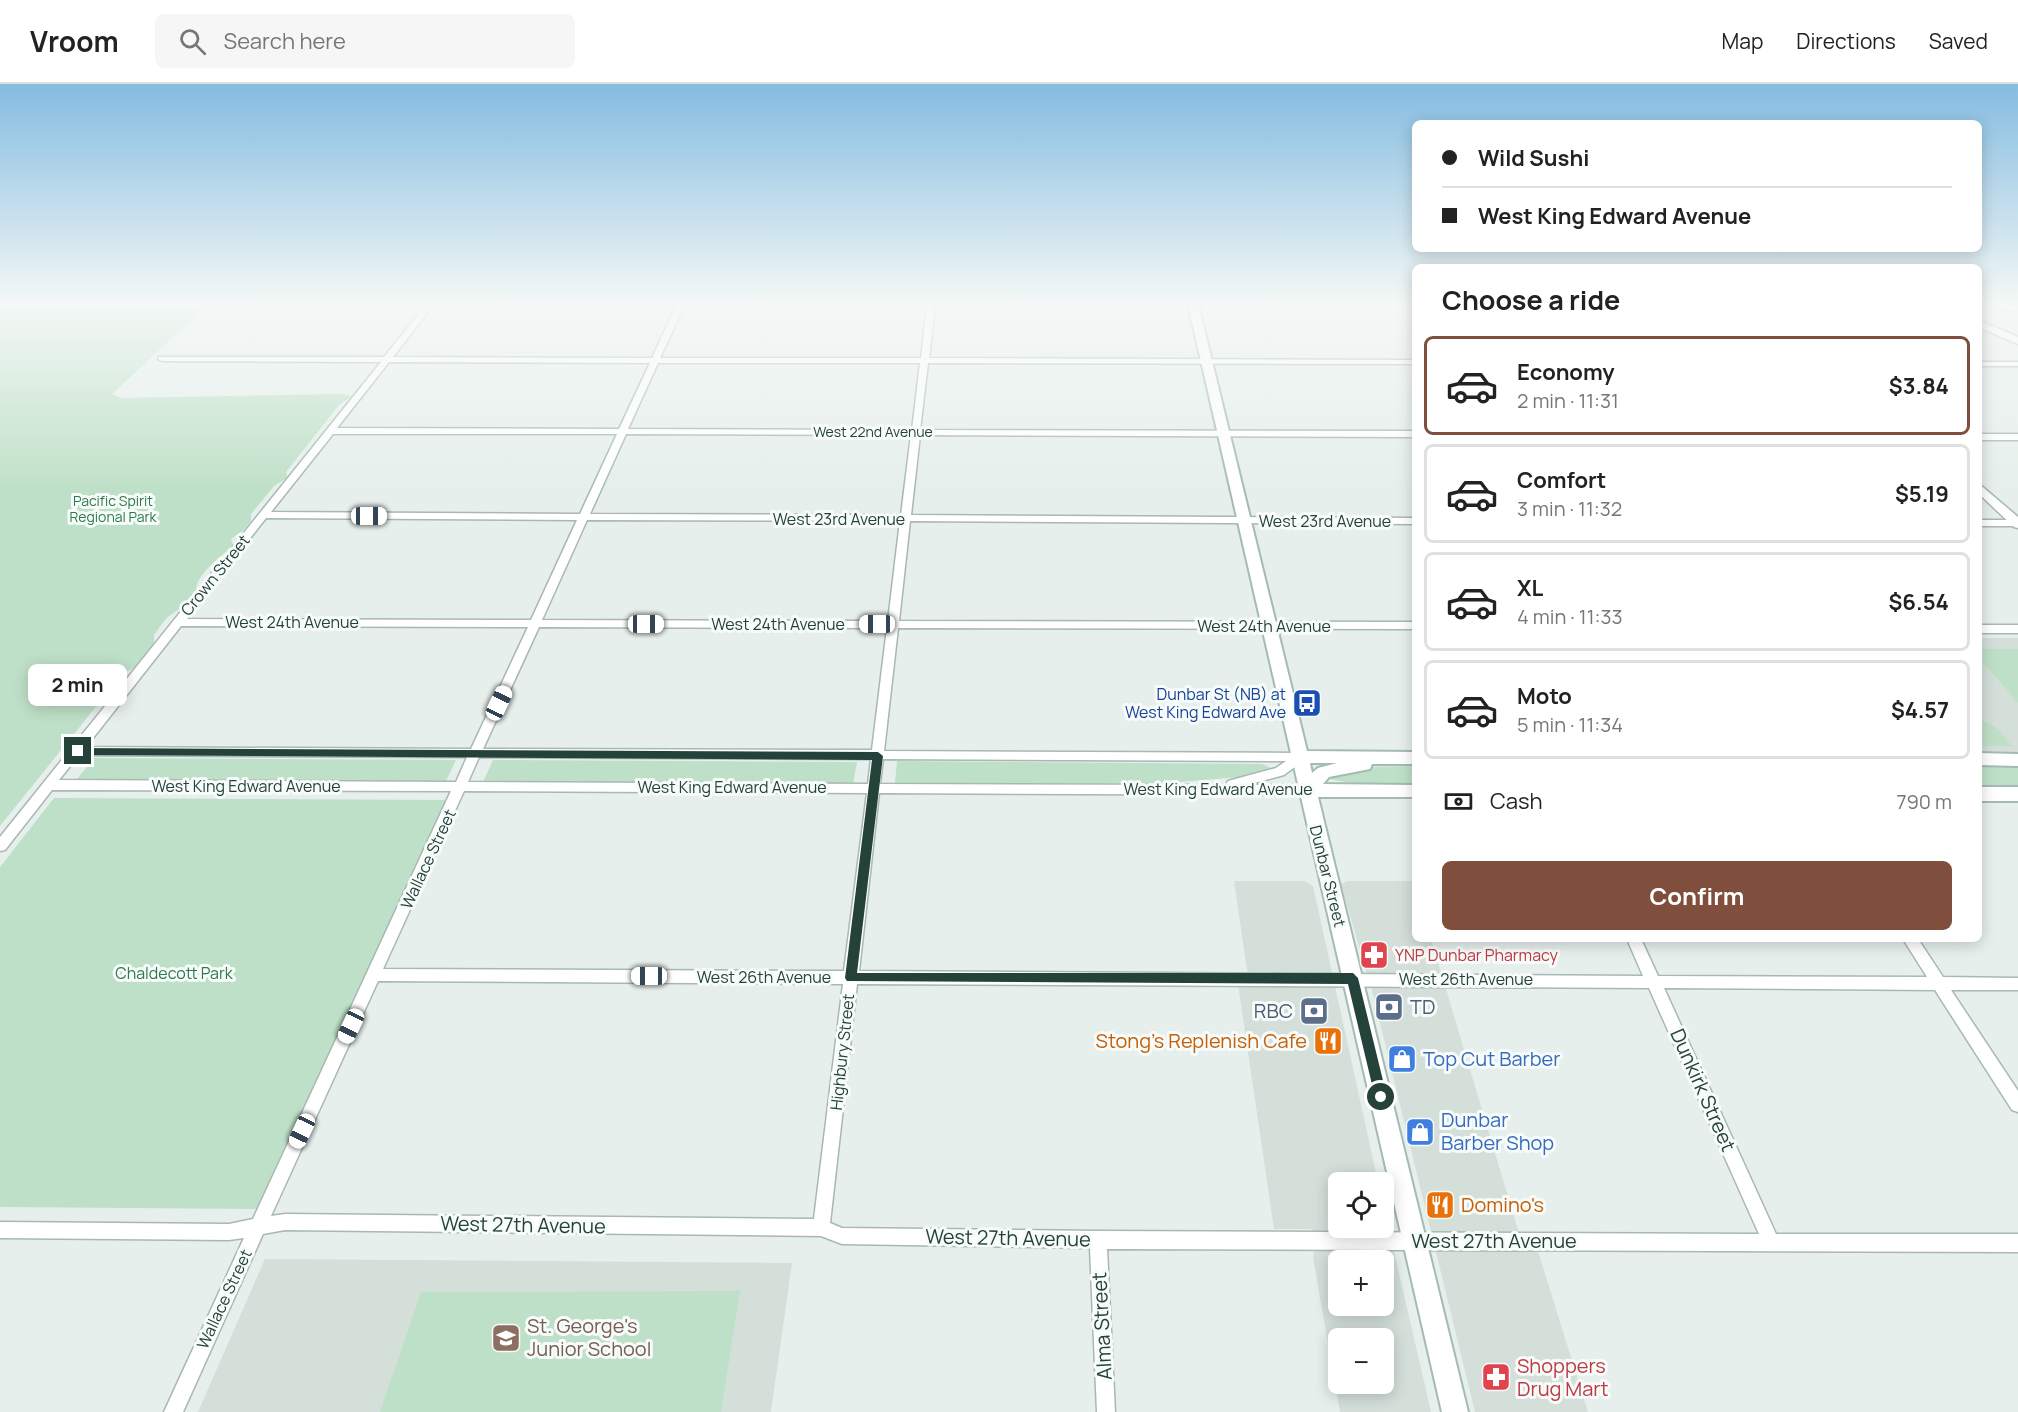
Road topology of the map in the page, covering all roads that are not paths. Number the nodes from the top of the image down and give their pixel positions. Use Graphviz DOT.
graph roads {
  1 [pos="382,366"];
  2 [pos="653,366"];
  3 [pos="923,366"];
  4 [pos="1208,366"];
  5 [pos="331,431"];
  6 [pos="623,432"];
  7 [pos="916,432"];
  8 [pos="1222,434"];
  9 [pos="1412,434"];
  10 [pos="1982,436"];
  11 [pos="2018,437"];
  12 [pos="1982,490"];
  13 [pos="264,515"];
  14 [pos="583,518"];
  15 [pos="906,519"];
  16 [pos="1244,520"];
  17 [pos="1412,521"];
  18 [pos="1982,523"];
  19 [pos="2018,523"];
  20 [pos="178,622"];
  21 [pos="535,623"];
  22 [pos="893,624"];
  23 [pos="1269,625"];
  24 [pos="1412,626"];
  25 [pos="1982,629"];
  26 [pos="2018,629"];
  27 [pos="78,751"];
  28 [pos="476,754"];
  29 [pos="878,756"];
  30 [pos="1300,757"];
  31 [pos="1383,758"];
  32 [pos="1412,758"];
  33 [pos="1982,759"];
  34 [pos="2018,760"];
  35 [pos="49,785"];
  36 [pos="461,786"];
  37 [pos="874,788"];
  38 [pos="1185,789"];
  39 [pos="1307,790"];
  40 [pos="1412,791"];
  41 [pos="1982,794"];
  42 [pos="2018,794"];
  43 [pos="0,846"];
  44 [pos="1635,942"];
  45 [pos="1912,942"];
  46 [pos="374,975"];
  47 [pos="851,978"];
  48 [pos="1353,978"];
  49 [pos="1653,980"];
  50 [pos="1939,983"];
  51 [pos="2018,984"];
  52 [pos="2018,1105"];
  53 [pos="256,1228"];
  54 [pos="821,1228"];
  55 [pos="0,1230"];
  56 [pos="1098,1240"];
  57 [pos="1415,1241"];
  58 [pos="1771,1242"];
  59 [pos="2018,1243"];
  60 [pos="173,1412"];
  61 [pos="1106,1412"];
  62 [pos="1455,1412"];
  1 -- 5 [label="street, Crown Street"];
  2 -- 6 [label="street, Wallace Street"];
  3 -- 7 [label="street, Highbury Street"];
  4 -- 8 [label="main road, Dunbar Street"];
  5 -- 6 [label="street, West 22nd Avenue"];
  5 -- 13 [label="street, Crown Street"];
  6 -- 7 [label="street, West 22nd Avenue"];
  6 -- 14 [label="street, Wallace Street"];
  7 -- 8 [label="street, West 22nd Avenue"];
  7 -- 15 [label="street, Highbury Street"];
  8 -- 9 [label="street, West 22nd Avenue"];
  8 -- 16 [label="main road, Dunbar Street"];
  10 -- 11 [label="street"];
  12 -- 19 [label="street"];
  13 -- 14 [label="street, West 23rd Avenue"];
  13 -- 20 [label="street, Crown Street"];
  14 -- 15 [label="street, West 23rd Avenue"];
  14 -- 21 [label="street, Wallace Street"];
  15 -- 16 [label="street, West 23rd Avenue"];
  15 -- 22 [label="street, Highbury Street"];
  16 -- 17 [label="street, West 23rd Avenue"];
  16 -- 23 [label="main road, Dunbar Street"];
  18 -- 19 [label="street"];
  20 -- 21 [label="street, West 24th Avenue"];
  20 -- 27 [label="street, Crown Street"];
  21 -- 22 [label="street, West 24th Avenue"];
  21 -- 28 [label="street, Wallace Street"];
  22 -- 23 [label="street, West 24th Avenue"];
  22 -- 29 [label="street, Highbury Street"];
  23 -- 24 [label="street, West 24th Avenue"];
  23 -- 30 [label="main road, Dunbar Street"];
  25 -- 26 [label="street"];
  27 -- 28 [label="street, West King Edward Avenue"];
  27 -- 35 [label="street, Crown Street"];
  28 -- 29 [label="street, West King Edward Avenue"];
  28 -- 36 [label="street, Wallace Street"];
  29 -- 30 [label="street, West King Edward Avenue"];
  29 -- 37 [label="street, Highbury Street"];
  30 -- 31 [label="main road, West King Edward Avenue"];
  30 -- 38 [label="street"];
  30 -- 39 [label="main road, Dunbar Street"];
  31 -- 32 [label="main road, West King Edward Avenue"];
  31 -- 39 [label="main road"];
  33 -- 34 [label="main road"];
  35 -- 36 [label="street, West King Edward Avenue"];
  35 -- 43 [label="street, Crown Street"];
  36 -- 37 [label="street, West King Edward Avenue"];
  36 -- 46 [label="street, Wallace Street"];
  37 -- 38 [label="street, West King Edward Avenue"];
  37 -- 47 [label="street, Highbury Street"];
  38 -- 39 [label="street, West King Edward Avenue"];
  39 -- 40 [label="main road, West King Edward Avenue"];
  39 -- 48 [label="main road, Dunbar Street"];
  41 -- 42 [label="main road"];
  44 -- 49 [label="street, Dunkirk Street"];
  45 -- 50 [label="street"];
  46 -- 47 [label="street, West 26th Avenue"];
  46 -- 53 [label="street, Wallace Street"];
  47 -- 48 [label="street, West 26th Avenue"];
  47 -- 54 [label="street, Highbury Street"];
  48 -- 49 [label="street, West 26th Avenue"];
  48 -- 57 [label="main road, Dunbar Street"];
  49 -- 50 [label="street, West 26th Avenue"];
  49 -- 58 [label="street, Dunkirk Street"];
  50 -- 51 [label="street, West 26th Avenue"];
  50 -- 52 [label="street"];
  53 -- 54 [label="street, West 27th Avenue"];
  53 -- 55 [label="street, West 27th Avenue"];
  53 -- 60 [label="street, Wallace Street"];
  54 -- 56 [label="street, West 27th Avenue"];
  56 -- 57 [label="street, West 27th Avenue"];
  56 -- 61 [label="street, Alma Street"];
  57 -- 58 [label="street, West 27th Avenue"];
  57 -- 62 [label="main road, Dunbar Street"];
  58 -- 59 [label="street, West 27th Avenue"];
}
